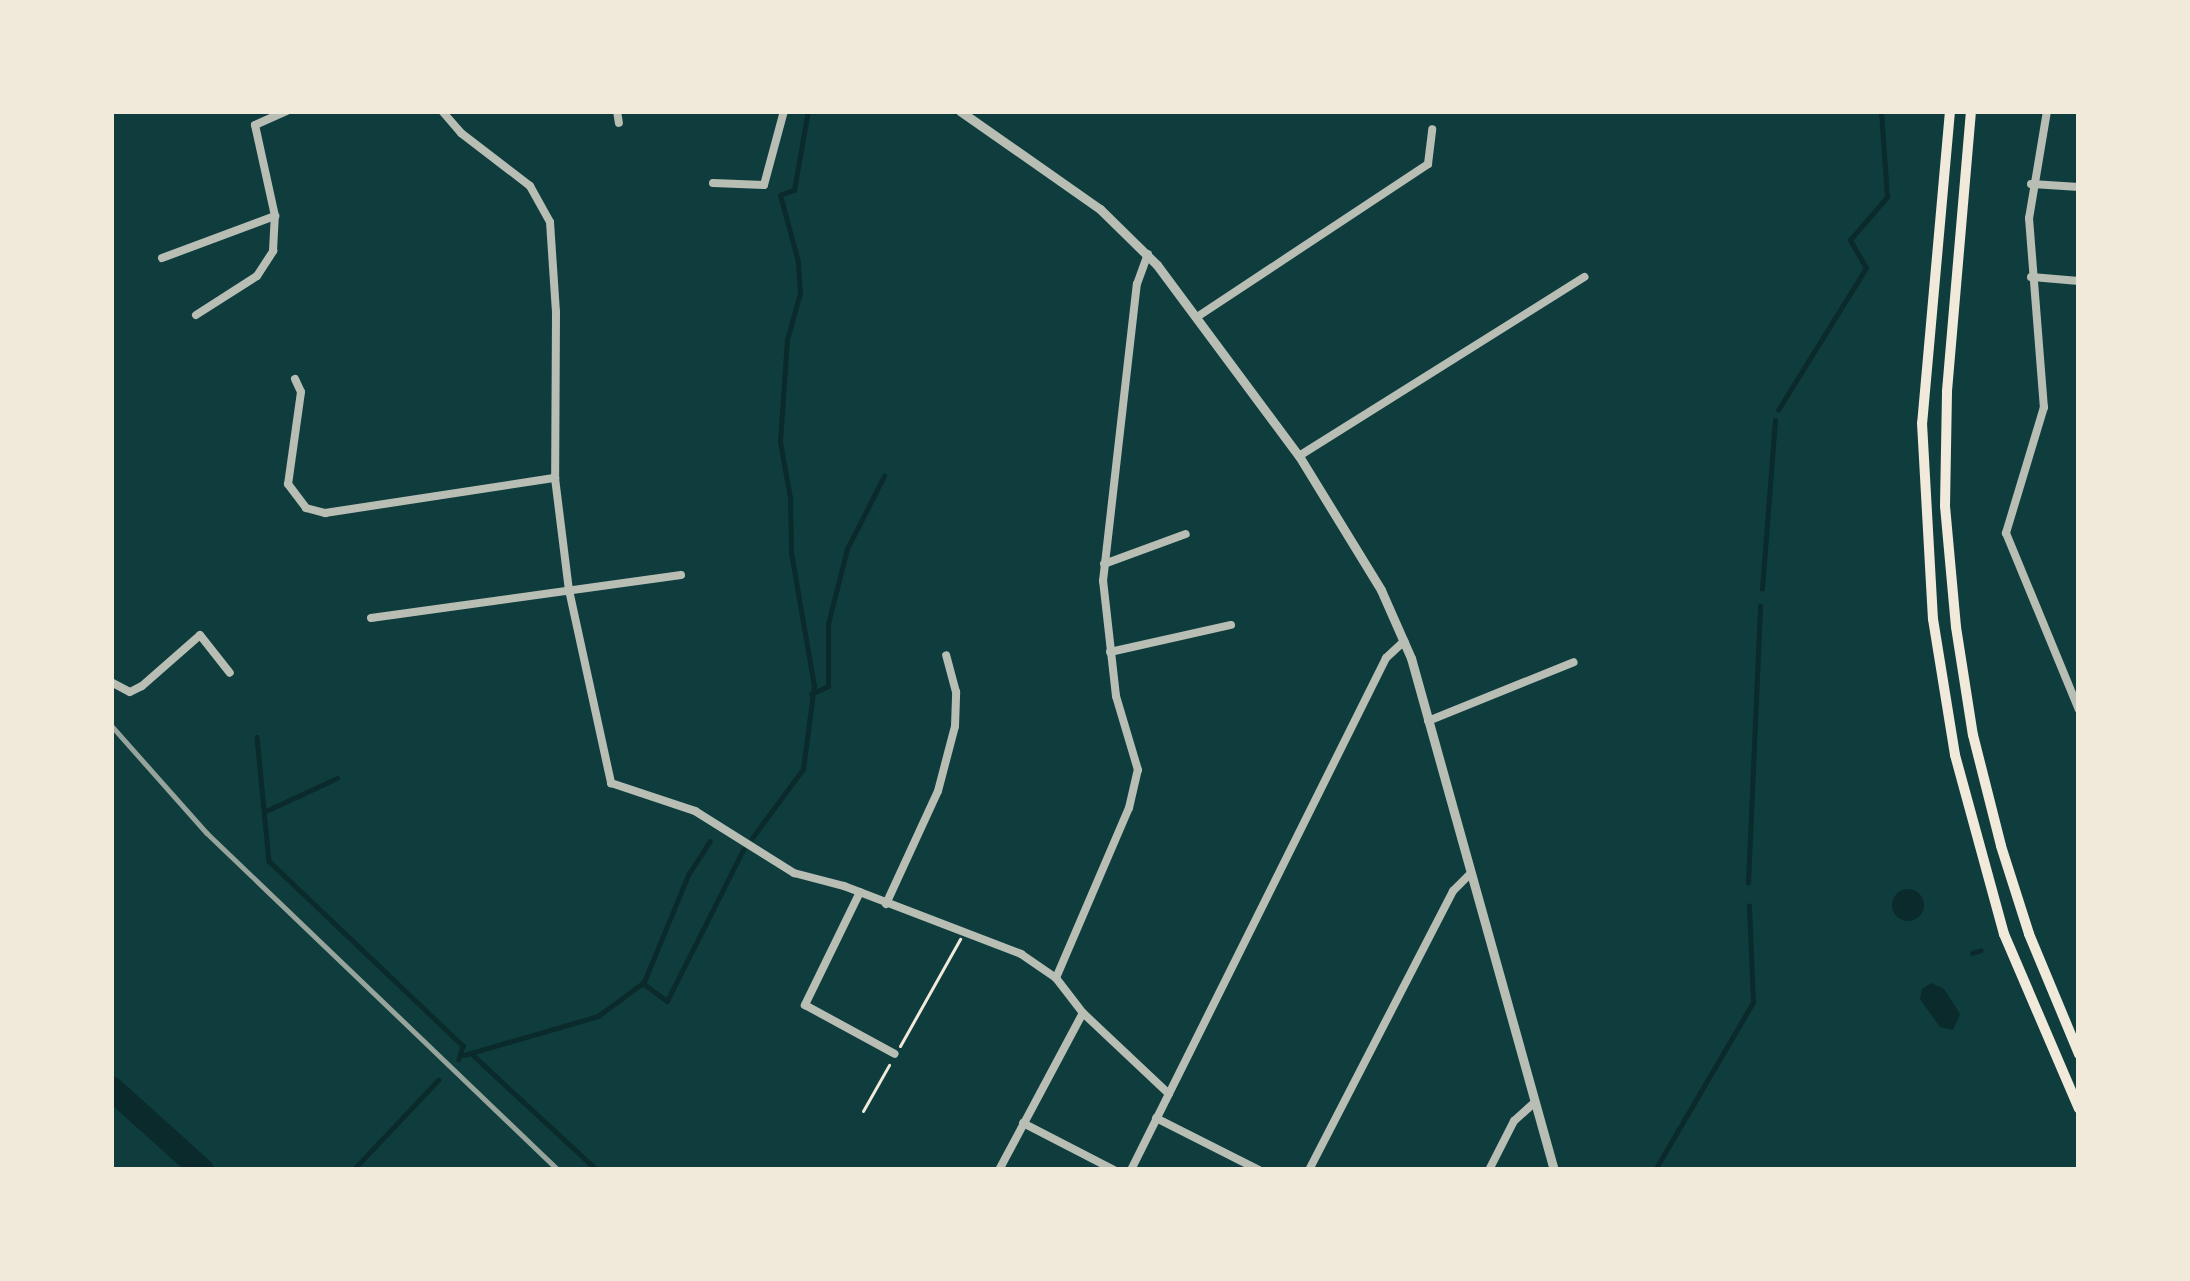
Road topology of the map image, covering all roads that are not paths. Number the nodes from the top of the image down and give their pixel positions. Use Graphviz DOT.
graph roads {
  1 [pos="287,111"];
  2 [pos="442,111"];
  3 [pos="617,111"];
  4 [pos="784,111"];
  5 [pos="960,111"];
  6 [pos="1950,111"];
  7 [pos="1971,111"];
  8 [pos="2047,111"];
  9 [pos="620,123"];
  10 [pos="1432,129"];
  11 [pos="713,183"];
  12 [pos="2031,184"];
  13 [pos="2079,187"];
  14 [pos="275,215"];
  15 [pos="1148,254"];
  16 [pos="162,259"];
  17 [pos="1584,277"];
  18 [pos="2031,277"];
  19 [pos="2079,281"];
  20 [pos="196,315"];
  21 [pos="1197,317"];
  22 [pos="295,379"];
  23 [pos="1299,456"];
  24 [pos="555,478"];
  25 [pos="1186,534"];
  26 [pos="1104,564"];
  27 [pos="681,575"];
  28 [pos="569,590"];
  29 [pos="371,618"];
  30 [pos="1231,625"];
  31 [pos="1406,640"];
  32 [pos="1110,652"];
  33 [pos="946,655"];
  34 [pos="1574,662"];
  35 [pos="230,673"];
  36 [pos="111,682"];
  37 [pos="2079,710"];
  38 [pos="1428,721"];
  39 [pos="1470,874"];
  40 [pos="860,892"];
  41 [pos="886,904"];
  42 [pos="1056,979"];
  43 [pos="1083,1013"];
  44 [pos="895,1054"];
  45 [pos="2079,1054"];
  46 [pos="1169,1094"];
  47 [pos="1535,1102"];
  48 [pos="2079,1108"];
  49 [pos="1156,1118"];
  50 [pos="1023,1123"];
  51 [pos="999,1170"];
  52 [pos="1114,1170"];
  53 [pos="1131,1170"];
  54 [pos="1259,1170"];
  55 [pos="1310,1170"];
  56 [pos="1489,1170"];
  57 [pos="1554,1170"];
  1 -- 14 [label="street"];
  2 -- 24 [label="street"];
  3 -- 9 [label="street"];
  4 -- 11 [label="street"];
  5 -- 15 [label="street"];
  6 -- 48 [label="main road"];
  7 -- 45 [label="main road"];
  8 -- 12 [label="street"];
  10 -- 21 [label="street"];
  12 -- 13 [label="street"];
  12 -- 18 [label="street"];
  14 -- 16 [label="street"];
  14 -- 20 [label="street"];
  15 -- 21 [label="street"];
  15 -- 26 [label="street"];
  17 -- 23 [label="street"];
  18 -- 19 [label="street"];
  18 -- 37 [label="street"];
  21 -- 23 [label="street"];
  22 -- 24 [label="street"];
  23 -- 31 [label="street"];
  24 -- 28 [label="street"];
  25 -- 26 [label="street"];
  26 -- 32 [label="street"];
  27 -- 28 [label="street"];
  28 -- 29 [label="street"];
  28 -- 40 [label="street"];
  30 -- 32 [label="street"];
  31 -- 38 [label="street"];
  31 -- 46 [label="street"];
  32 -- 42 [label="street"];
  33 -- 41 [label="street"];
  34 -- 38 [label="street"];
  35 -- 36 [label="street"];
  38 -- 39 [label="street"];
  39 -- 47 [label="street"];
  39 -- 55 [label="street"];
  40 -- 41 [label="street"];
  40 -- 44 [label="street"];
  41 -- 42 [label="street"];
  42 -- 43 [label="street"];
  43 -- 46 [label="street"];
  43 -- 50 [label="street"];
  46 -- 49 [label="street"];
  47 -- 56 [label="street"];
  47 -- 57 [label="street"];
  49 -- 53 [label="street"];
  49 -- 54 [label="street"];
  50 -- 51 [label="street"];
  50 -- 52 [label="street"];
}
